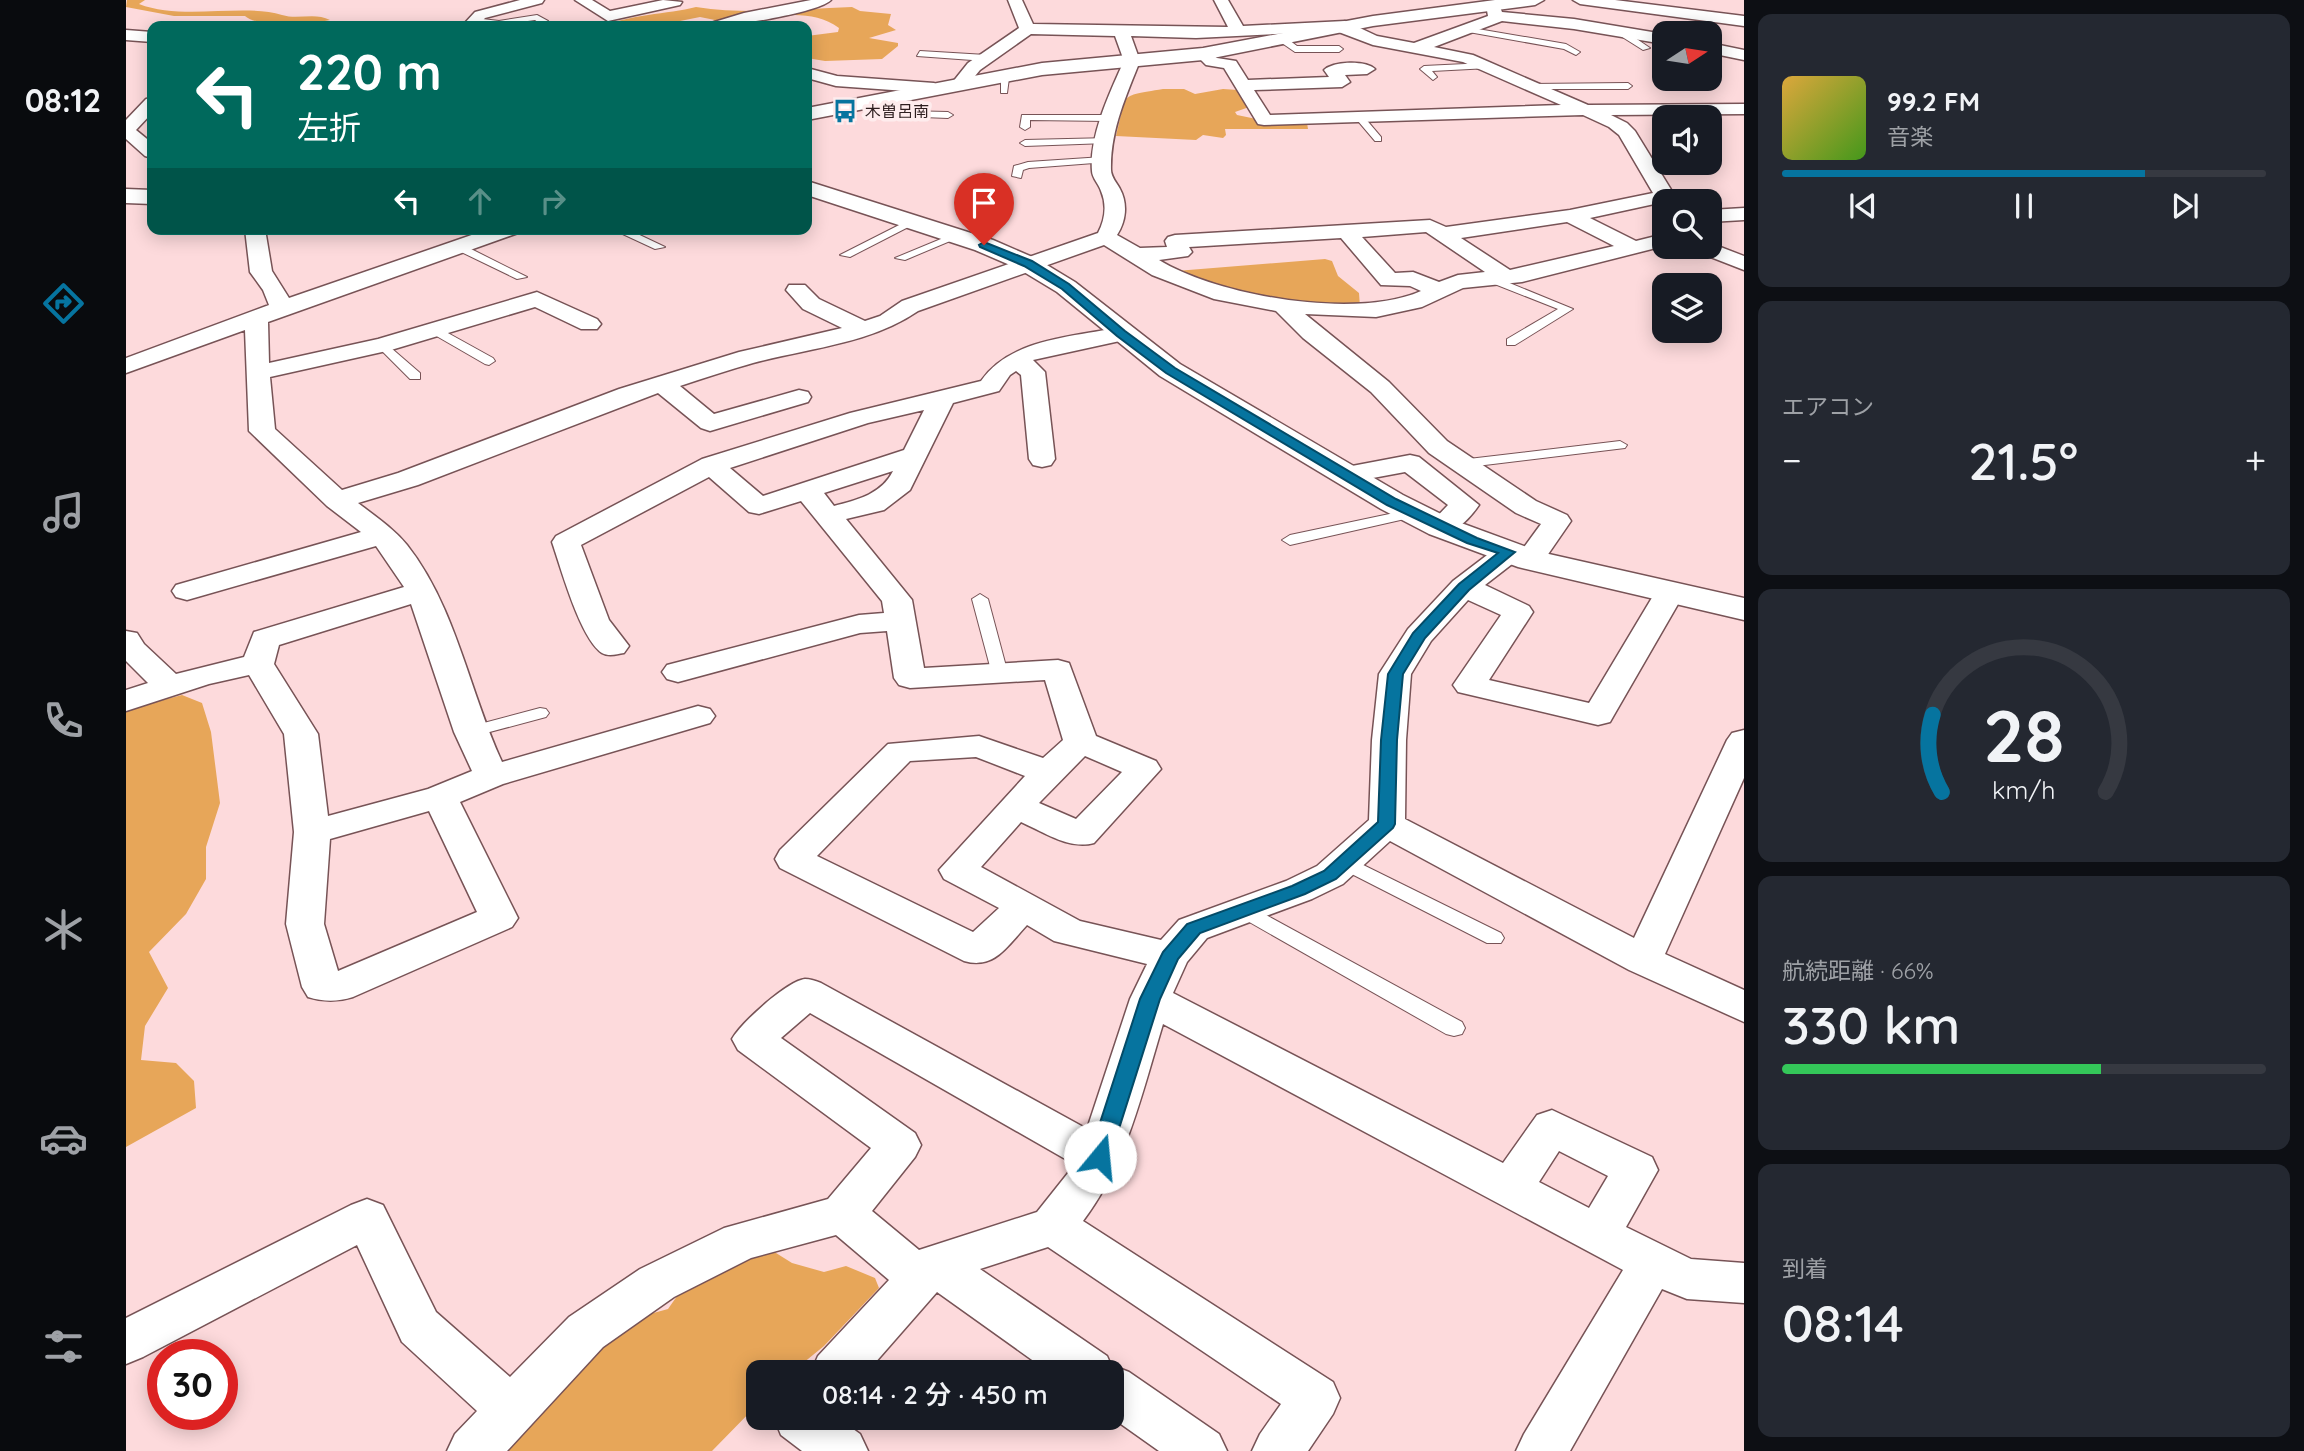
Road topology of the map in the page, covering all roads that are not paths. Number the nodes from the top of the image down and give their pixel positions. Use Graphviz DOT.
graph roads {
  1 [pos="537,0"];
  2 [pos="582,0"];
  3 [pos="824,0"];
  4 [pos="1015,0"];
  5 [pos="1221,0"];
  6 [pos="1535,0"];
  7 [pos="1580,0"];
  8 [pos="672,1"];
  9 [pos="693,6"];
  10 [pos="1497,6"];
  11 [pos="475,21"];
  12 [pos="512,21"];
  13 [pos="542,21"];
  14 [pos="729,21"];
  15 [pos="1744,21"];
  16 [pos="1342,26"];
  17 [pos="1027,29"];
  18 [pos="1466,29"];
  19 [pos="1237,30"];
  20 [pos="1619,30"];
  21 [pos="1122,32"];
  22 [pos="1196,33"];
  23 [pos="126,35"];
  24 [pos="147,37"];
  25 [pos="1652,37"];
  26 [pos="1282,39"];
  27 [pos="1646,48"];
  28 [pos="1339,49"];
  29 [pos="1414,49"];
  30 [pos="1722,50"];
  31 [pos="1576,52"];
  32 [pos="920,54"];
  33 [pos="1205,54"];
  34 [pos="1744,55"];
  35 [pos="986,58"];
  36 [pos="1132,61"];
  37 [pos="1486,66"];
  38 [pos="1367,69"];
  39 [pos="812,74"];
  40 [pos="1433,77"];
  41 [pos="1531,81"];
  42 [pos="960,83"];
  43 [pos="1241,85"];
  44 [pos="1628,86"];
  45 [pos="934,88"];
  46 [pos="1350,91"];
  47 [pos="886,98"];
  48 [pos="147,108"];
  49 [pos="1581,108"];
  50 [pos="1744,109"];
  51 [pos="812,113"];
  52 [pos="948,115"];
  53 [pos="1108,118"];
  54 [pos="1367,119"];
  55 [pos="1025,127"];
  56 [pos="1378,139"];
  57 [pos="1025,143"];
  58 [pos="143,147"];
  59 [pos="1105,150"];
  60 [pos="1017,176"];
  61 [pos="1661,189"];
  62 [pos="812,190"];
  63 [pos="126,196"];
  64 [pos="147,197"];
  65 [pos="1652,202"];
  66 [pos="1744,214"];
  67 [pos="1722,215"];
  68 [pos="1570,216"];
  69 [pos="913,222"];
  70 [pos="1346,232"];
  71 [pos="1443,234"];
  72 [pos="256,235"];
  73 [pos="492,235"];
  74 [pos="631,235"];
  75 [pos="957,236"];
  76 [pos="1106,237"];
  77 [pos="1652,243"];
  78 [pos="457,246"];
  79 [pos="659,247"];
  80 [pos="1634,248"];
  81 [pos="846,255"];
  82 [pos="1722,255"];
  83 [pos="1136,256"];
  84 [pos="901,258"];
  85 [pos="1028,264"];
  86 [pos="1744,264"];
  87 [pos="521,277"];
  88 [pos="1498,278"];
  89 [pos="797,290"];
  90 [pos="1438,290"];
  91 [pos="1284,306"];
  92 [pos="269,313"];
  93 [pos="589,324"];
  94 [pos="863,329"];
  95 [pos="437,331"];
  96 [pos="1121,334"];
  97 [pos="1511,342"];
  98 [pos="383,345"];
  99 [pos="747,357"];
  100 [pos="489,361"];
  101 [pos="1019,361"];
  102 [pos="126,366"];
  103 [pos="257,373"];
  104 [pos="415,376"];
  105 [pos="663,384"];
  106 [pos="799,397"];
  107 [pos="942,398"];
  108 [pos="835,425"];
  109 [pos="1620,445"];
  110 [pos="914,455"];
  111 [pos="1042,459"];
  112 [pos="1460,464"];
  113 [pos="711,465"];
  114 [pos="1346,475"];
  115 [pos="806,489"];
  116 [pos="337,500"];
  117 [pos="1413,513"];
  118 [pos="826,516"];
  119 [pos="1441,527"];
  120 [pos="382,535"];
  121 [pos="1290,540"];
  122 [pos="1519,556"];
  123 [pos="1464,587"];
  124 [pos="422,591"];
  125 [pos="187,592"];
  126 [pos="1670,592"];
  127 [pos="980,599"];
  128 [pos="1744,609"];
  129 [pos="902,620"];
  130 [pos="126,640"];
  131 [pos="613,646"];
  132 [pos="258,664"];
  133 [pos="678,672"];
  134 [pos="1000,674"];
  135 [pos="170,686"];
  136 [pos="126,701"];
  137 [pos="540,713"];
  138 [pos="698,716"];
  139 [pos="471,732"];
  140 [pos="1744,740"];
  141 [pos="1081,742"];
  142 [pos="1048,772"];
  143 [pos="491,776"];
  144 [pos="1733,793"];
  145 [pos="440,797"];
  146 [pos="1016,806"];
  147 [pos="1387,824"];
  148 [pos="312,832"];
  149 [pos="1345,862"];
  150 [pos="1024,905"];
  151 [pos="1244,910"];
  152 [pos="1494,938"];
  153 [pos="1170,956"];
  154 [pos="1643,960"];
  155 [pos="1150,999"];
  156 [pos="1744,1007"];
  157 [pos="1454,1028"];
  158 [pos="1100,1157"];
  159 [pos="1509,1190"];
  160 [pos="843,1214"];
  161 [pos="1053,1226"];
  162 [pos="1597,1234"];
  163 [pos="1652,1263"];
  164 [pos="927,1271"];
  165 [pos="1744,1283"];
  166 [pos="126,1342"];
  167 [pos="847,1360"];
  168 [pos="1070,1360"];
  169 [pos="1124,1397"];
  170 [pos="510,1409"];
  171 [pos="815,1430"];
  172 [pos="473,1451"];
  173 [pos="842,1451"];
  174 [pos="1201,1451"];
  175 [pos="1278,1451"];
  176 [pos="1542,1451"];
  1 -- 11 [label="street"];
  2 -- 8 [label="street"];
  3 -- 14 [label="street"];
  4 -- 17 [label="street"];
  5 -- 19 [label="street"];
  6 -- 10 [label="street"];
  7 -- 15 [label="street"];
  8 -- 9 [label="street"];
  10 -- 16 [label="street"];
  10 -- 18 [label="street"];
  10 -- 20 [label="street"];
  12 -- 13 [label="lane"];
  16 -- 19 [label="street"];
  16 -- 26 [label="street"];
  16 -- 29 [label="street"];
  17 -- 21 [label="street"];
  17 -- 35 [label="street"];
  18 -- 29 [label="street"];
  18 -- 31 [label="lane"];
  19 -- 22 [label="street"];
  20 -- 25 [label="street"];
  20 -- 27 [label="lane"];
  21 -- 22 [label="street"];
  21 -- 36 [label="street"];
  22 -- 33 [label="street"];
  23 -- 24 [label="street"];
  26 -- 28 [label="lane"];
  26 -- 33 [label="street"];
  29 -- 37 [label="street"];
  30 -- 34 [label="street"];
  32 -- 35 [label="lane"];
  33 -- 36 [label="street"];
  33 -- 43 [label="street"];
  35 -- 42 [label="street"];
  36 -- 42 [label="street"];
  36 -- 53 [label="street"];
  37 -- 40 [label="lane"];
  37 -- 41 [label="street"];
  38 -- 46 [label="street"];
  39 -- 45 [label="street"];
  41 -- 44 [label="lane"];
  41 -- 49 [label="street"];
  42 -- 45 [label="street"];
  43 -- 46 [label="street"];
  43 -- 54 [label="street"];
  45 -- 47 [label="street"];
  46 -- 54 [label="street"];
  47 -- 51 [label="street"];
  47 -- 52 [label="lane"];
  48 -- 58 [label="street"];
  49 -- 50 [label="street"];
  49 -- 54 [label="street"];
  49 -- 61 [label="street"];
  53 -- 55 [label="lane"];
  53 -- 59 [label="street"];
  54 -- 56 [label="lane"];
  57 -- 59 [label="lane"];
  59 -- 60 [label="lane"];
  59 -- 76 [label="street"];
  62 -- 69 [label="street"];
  63 -- 64 [label="street"];
  65 -- 68 [label="street"];
  66 -- 67 [label="street"];
  68 -- 71 [label="street"];
  68 -- 80 [label="street"];
  69 -- 75 [label="street"];
  69 -- 81 [label="lane"];
  70 -- 71 [label="street"];
  70 -- 83 [label="street"];
  70 -- 90 [label="street"];
  71 -- 88 [label="street"];
  72 -- 92 [label="street"];
  73 -- 78 [label="street"];
  74 -- 79 [label="lane"];
  75 -- 84 [label="lane"];
  75 -- 85 [label="street"];
  76 -- 83 [label="street"];
  76 -- 85 [label="street"];
  77 -- 80 [label="street"];
  78 -- 87 [label="lane"];
  78 -- 92 [label="street"];
  80 -- 88 [label="street"];
  82 -- 86 [label="street"];
  83 -- 91 [label="street"];
  85 -- 94 [label="street"];
  85 -- 96 [label="street"];
  88 -- 90 [label="street"];
  88 -- 97 [label="lane"];
  89 -- 94 [label="street"];
  90 -- 91 [label="street"];
  91 -- 112 [label="street"];
  92 -- 102 [label="street"];
  92 -- 103 [label="street"];
  93 -- 95 [label="street"];
  94 -- 99 [label="street"];
  95 -- 98 [label="street"];
  95 -- 100 [label="lane"];
  96 -- 101 [label="street"];
  96 -- 114 [label="street"];
  98 -- 103 [label="street"];
  98 -- 104 [label="lane"];
  99 -- 105 [label="street"];
  99 -- 106 [label="street"];
  101 -- 107 [label="street"];
  101 -- 111 [label="street"];
  103 -- 116 [label="street"];
  105 -- 106 [label="street"];
  105 -- 116 [label="street"];
  106 -- 108 [label="street"];
  107 -- 108 [label="street"];
  107 -- 110 [label="street"];
  108 -- 113 [label="street"];
  109 -- 112 [label="lane"];
  110 -- 115 [label="street"];
  110 -- 118 [label="street"];
  112 -- 122 [label="street"];
  113 -- 115 [label="street"];
  113 -- 131 [label="street"];
  114 -- 117 [label="street"];
  114 -- 119 [label="street"];
  115 -- 118 [label="street"];
  116 -- 120 [label="street"];
  117 -- 119 [label="street"];
  117 -- 121 [label="lane"];
  118 -- 129 [label="street"];
  119 -- 122 [label="street"];
  120 -- 124 [label="street"];
  120 -- 125 [label="street"];
  122 -- 123 [label="street"];
  122 -- 126 [label="street"];
  123 -- 126 [label="street"];
  123 -- 147 [label="street"];
  124 -- 132 [label="street"];
  124 -- 139 [label="street"];
  126 -- 128 [label="street"];
  127 -- 134 [label="lane"];
  129 -- 133 [label="street"];
  129 -- 134 [label="street"];
  130 -- 135 [label="street"];
  132 -- 135 [label="street"];
  132 -- 148 [label="street"];
  134 -- 141 [label="street"];
  135 -- 136 [label="street"];
  137 -- 139 [label="lane"];
  138 -- 143 [label="street"];
  139 -- 143 [label="street"];
  140 -- 144 [label="street"];
  141 -- 142 [label="street"];
  141 -- 146 [label="street"];
  142 -- 146 [label="street"];
  142 -- 150 [label="street"];
  143 -- 145 [label="street"];
  144 -- 154 [label="street"];
  145 -- 148 [label="street"];
  145 -- 148 [label="street"];
  146 -- 150 [label="street"];
  147 -- 149 [label="street"];
  147 -- 154 [label="street"];
  149 -- 151 [label="street"];
  149 -- 152 [label="lane"];
  150 -- 153 [label="street"];
  151 -- 153 [label="street"];
  151 -- 157 [label="lane"];
  153 -- 155 [label="street"];
  154 -- 156 [label="street"];
  155 -- 158 [label="street"];
  155 -- 159 [label="street"];
  158 -- 160 [label="street"];
  158 -- 161 [label="street"];
  159 -- 162 [label="street"];
  159 -- 162 [label="street"];
  160 -- 164 [label="street"];
  160 -- 170 [label="street"];
  161 -- 164 [label="street"];
  161 -- 175 [label="street"];
  162 -- 163 [label="street"];
  163 -- 165 [label="street"];
  163 -- 176 [label="street"];
  164 -- 167 [label="street"];
  164 -- 168 [label="street"];
  166 -- 170 [label="street"];
  169 -- 174 [label="street"];
  170 -- 172 [label="street"];
  171 -- 173 [label="street"];
}
